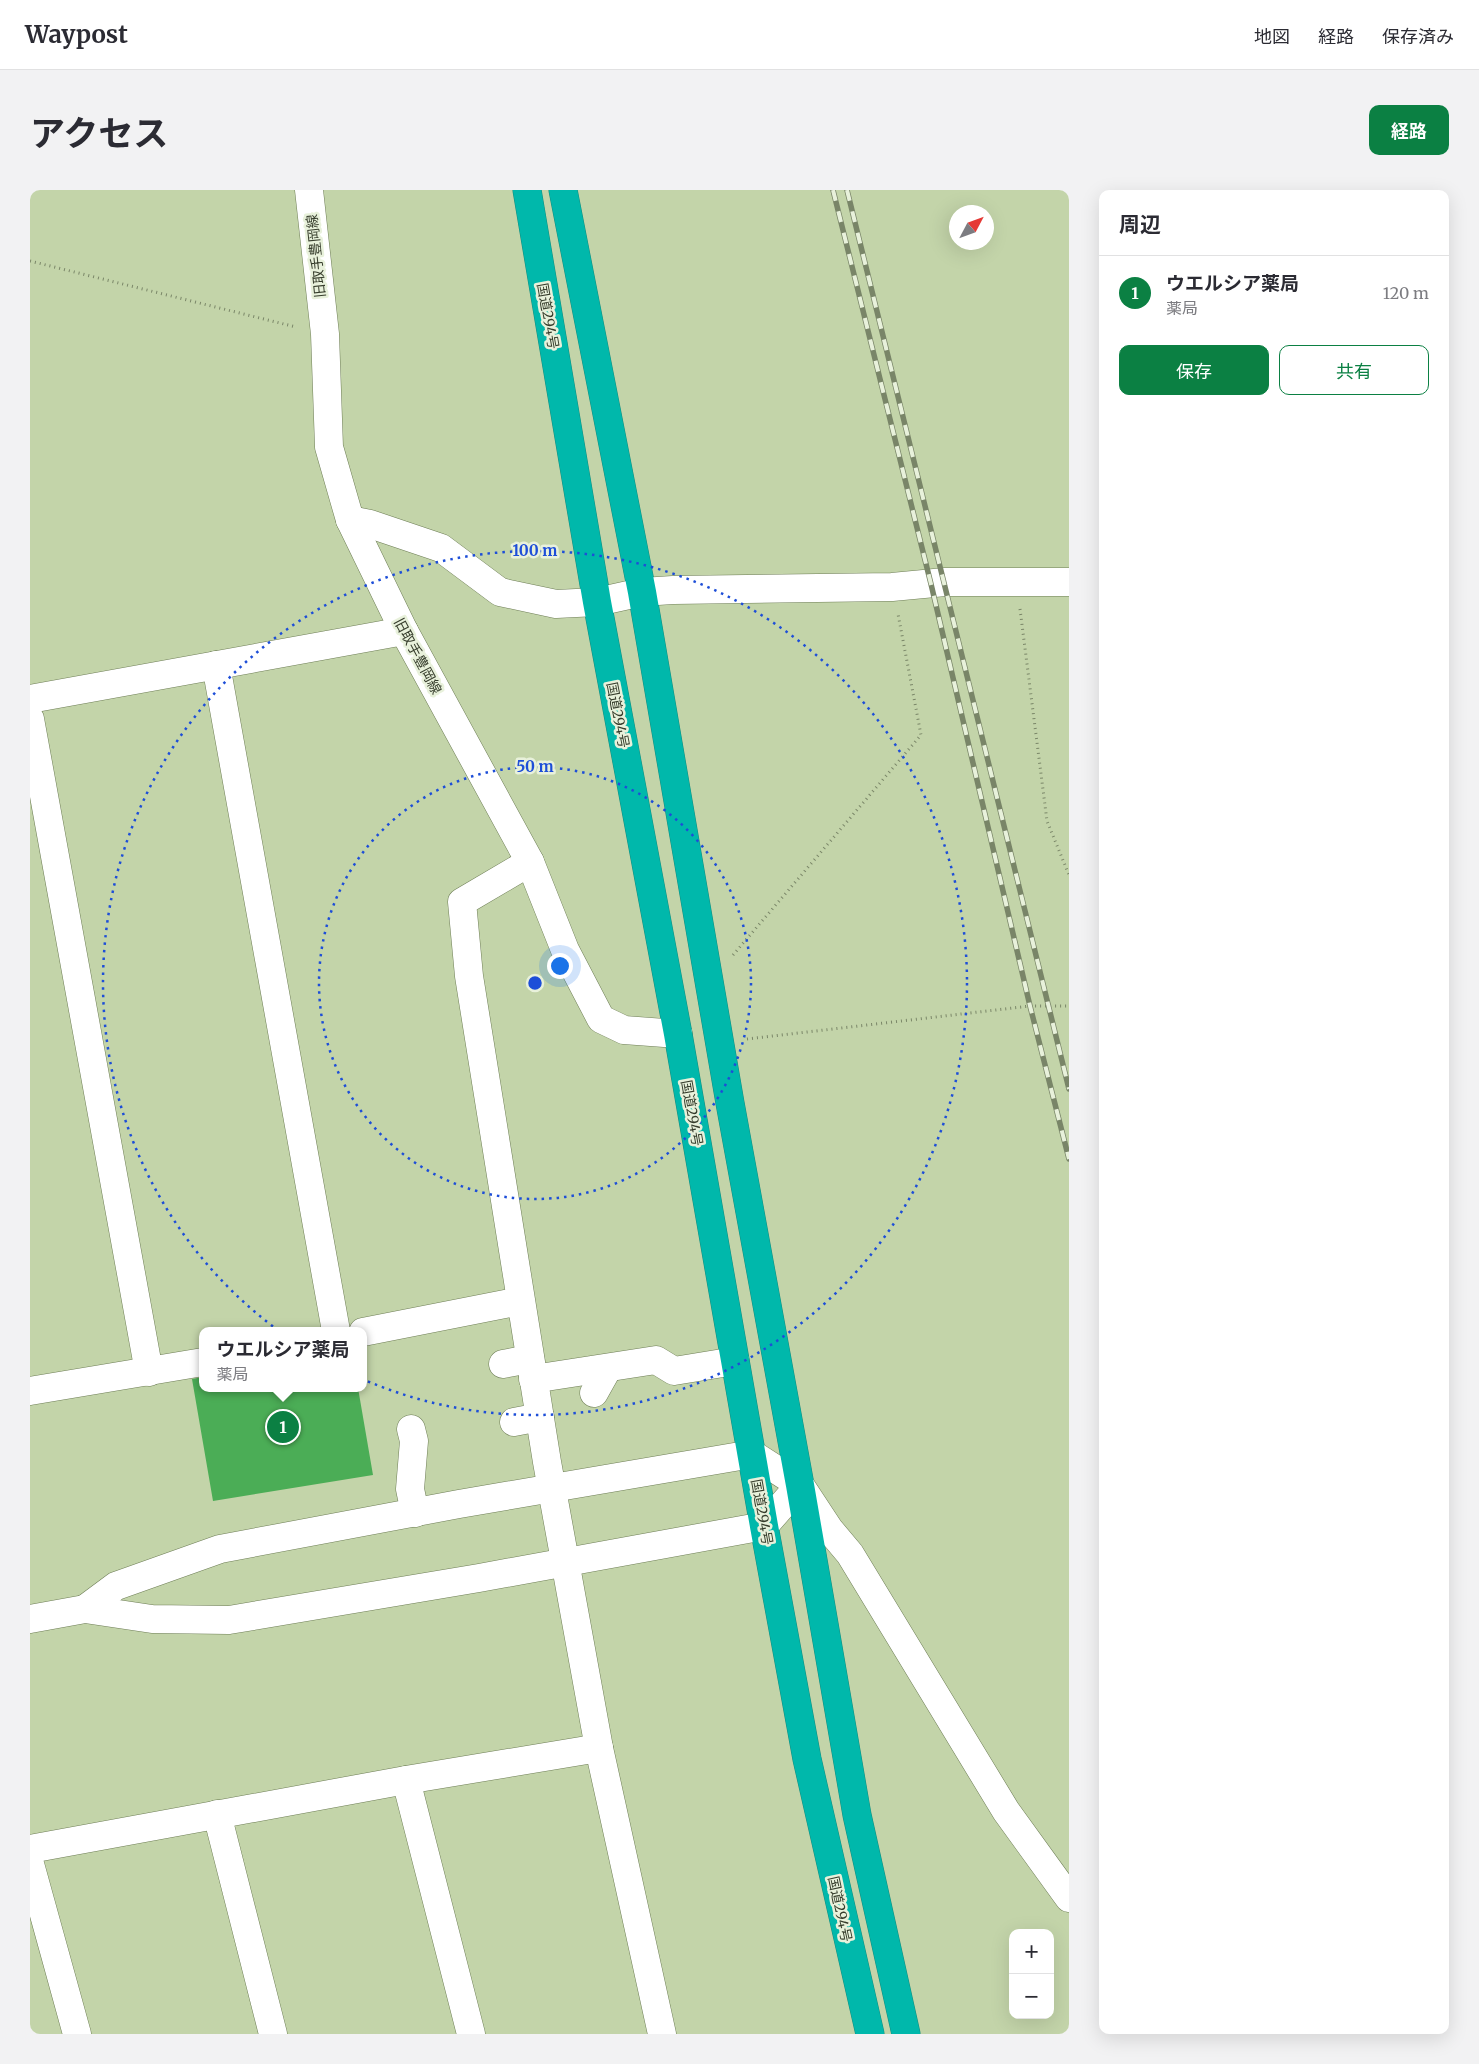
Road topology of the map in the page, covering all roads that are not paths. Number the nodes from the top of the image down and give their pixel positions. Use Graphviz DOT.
graph roads {
  1 [pos="309,190"];
  2 [pos="526,190"];
  3 [pos="563,190"];
  4 [pos="350,520"];
  5 [pos="1069,582"];
  6 [pos="642,592"];
  7 [pos="596,602"];
  8 [pos="404,631"];
  9 [pos="216,666"];
  10 [pos="30,699"];
  11 [pos="30,719"];
  12 [pos="530,862"];
  13 [pos="678,1034"];
  14 [pos="520,1301"];
  15 [pos="335,1327"];
  16 [pos="367,1331"];
  17 [pos="735,1361"];
  18 [pos="199,1363"];
  19 [pos="503,1364"];
  20 [pos="608,1368"];
  21 [pos="532,1369"];
  22 [pos="149,1372"];
  23 [pos="30,1391"];
  24 [pos="594,1393"];
  25 [pos="411,1429"];
  26 [pos="752,1454"];
  27 [pos="800,1485"];
  28 [pos="552,1488"];
  29 [pos="415,1512"];
  30 [pos="764,1526"];
  31 [pos="566,1561"];
  32 [pos="85,1609"];
  33 [pos="30,1619"];
  34 [pos="599,1748"];
  35 [pos="406,1780"];
  36 [pos="217,1814"];
  37 [pos="30,1849"];
  38 [pos="30,1864"];
  39 [pos="1069,1898"];
  40 [pos="77,2034"];
  41 [pos="273,2034"];
  42 [pos="471,2034"];
  43 [pos="662,2034"];
  44 [pos="870,2034"];
  45 [pos="906,2034"];
  1 -- 4 [label="street, 旧取手豊岡線"];
  2 -- 7 [label="highway, 国道294号"];
  3 -- 6 [label="highway"];
  4 -- 7 [label="street"];
  4 -- 8 [label="street, 旧取手豊岡線"];
  5 -- 6 [label="street"];
  6 -- 7 [label="street"];
  6 -- 27 [label="highway"];
  7 -- 13 [label="highway, 国道294号"];
  8 -- 9 [label="street"];
  8 -- 12 [label="street, 旧取手豊岡線"];
  9 -- 10 [label="street"];
  9 -- 15 [label="street"];
  11 -- 22 [label="street"];
  12 -- 13 [label="street, 旧取手豊岡線"];
  12 -- 14 [label="street"];
  13 -- 17 [label="highway, 国道294号"];
  14 -- 16 [label="street"];
  14 -- 21 [label="street"];
  17 -- 20 [label="street"];
  17 -- 26 [label="highway, 国道294号"];
  18 -- 22 [label="street"];
  19 -- 21 [label="street"];
  20 -- 21 [label="street"];
  20 -- 24 [label="street"];
  21 -- 28 [label="street"];
  22 -- 23 [label="street"];
  25 -- 29 [label="street"];
  26 -- 27 [label="street"];
  26 -- 28 [label="street"];
  26 -- 30 [label="highway, 国道294号"];
  27 -- 30 [label="street"];
  27 -- 39 [label="street"];
  27 -- 45 [label="highway"];
  28 -- 29 [label="street"];
  28 -- 31 [label="street"];
  29 -- 32 [label="street"];
  30 -- 31 [label="street"];
  30 -- 44 [label="highway, 国道294号"];
  31 -- 32 [label="street"];
  31 -- 34 [label="street"];
  32 -- 33 [label="street"];
  34 -- 35 [label="street"];
  34 -- 43 [label="street"];
  35 -- 36 [label="street"];
  35 -- 42 [label="street"];
  36 -- 37 [label="street"];
  36 -- 41 [label="street"];
  38 -- 40 [label="street"];
}
